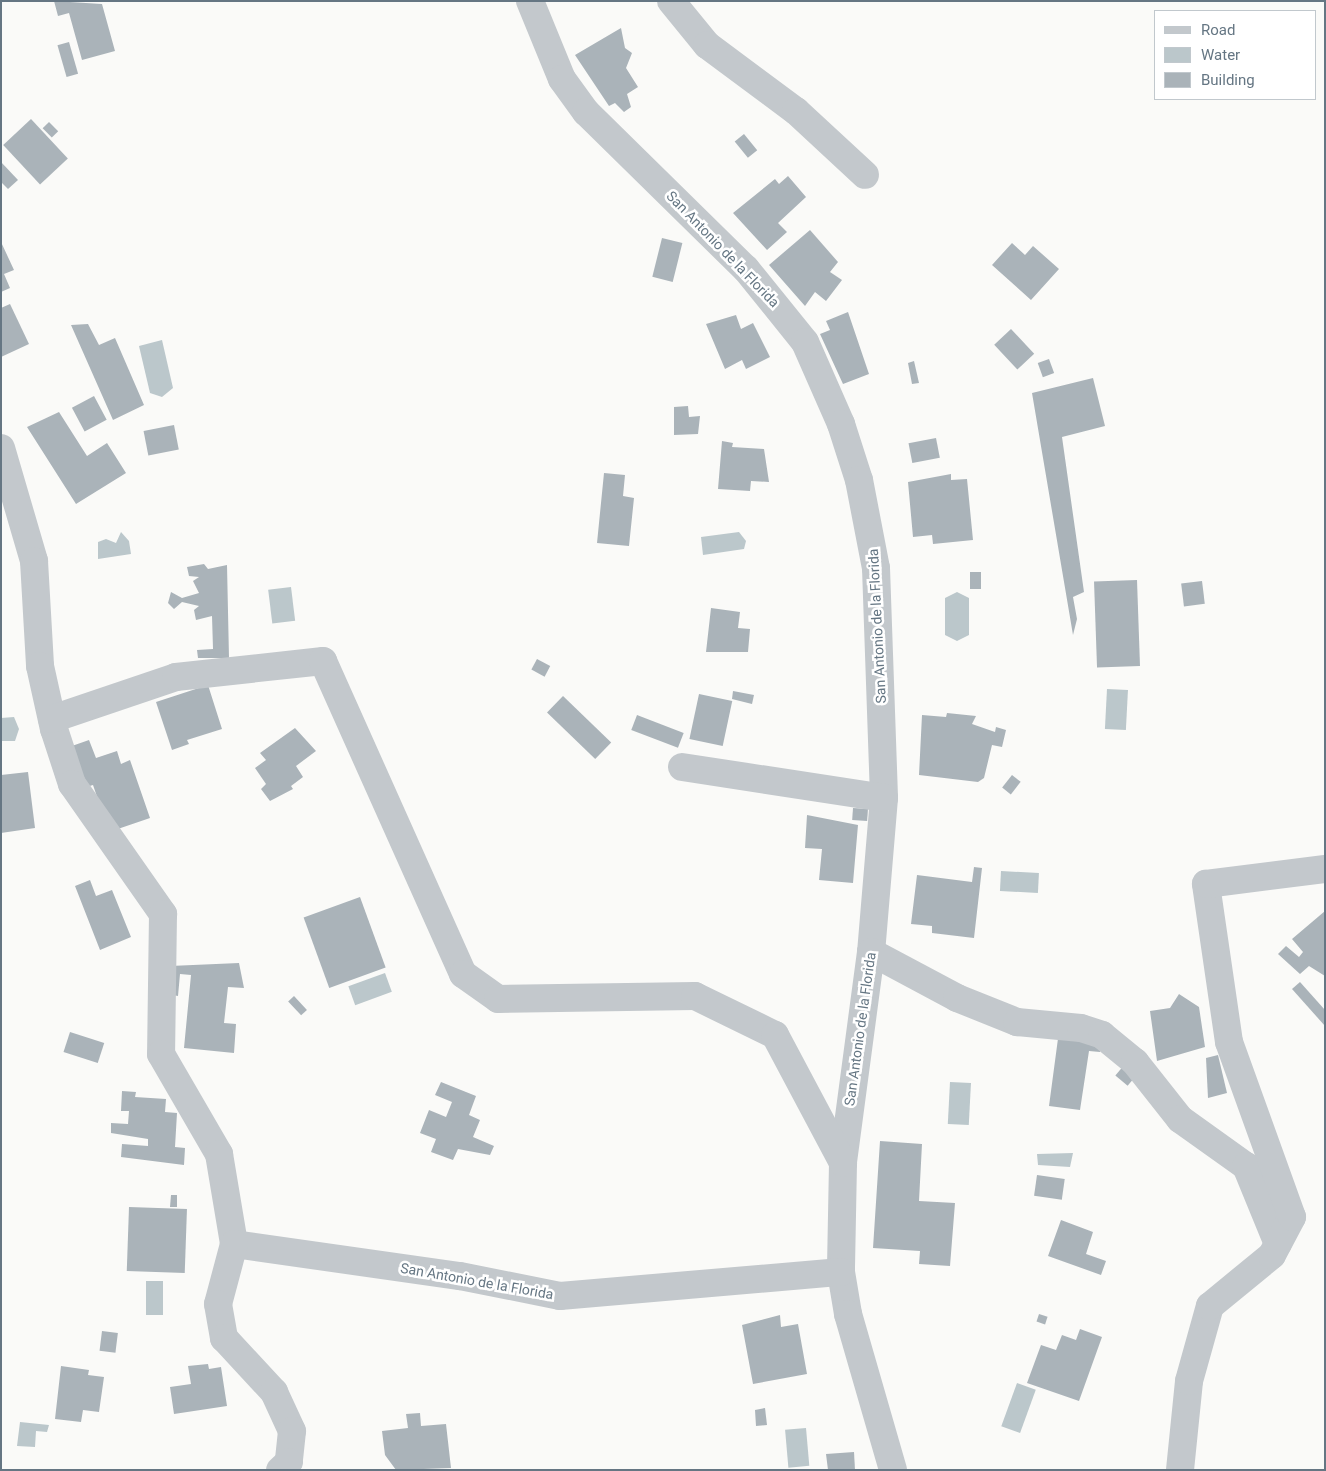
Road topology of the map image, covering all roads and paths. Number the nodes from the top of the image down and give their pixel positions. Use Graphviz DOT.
graph roads {
  1 [pos="530,1"];
  2 [pos="671,1"];
  3 [pos="865,175"];
  4 [pos="1,448"];
  5 [pos="52,719"];
  6 [pos="682,767"];
  7 [pos="884,798"];
  8 [pos="1325,869"];
  9 [pos="871,952"];
  10 [pos="843,1163"];
  11 [pos="234,1244"];
  12 [pos="1278,1244"];
  13 [pos="841,1272"];
  14 [pos="888,1443"];
  15 [pos="280,1470"];
  16 [pos="874,1470"];
  17 [pos="893,1470"];
  18 [pos="1180,1470"];
  1 -- 7 [label="street, San Antonio de la Florida"];
  2 -- 3 [label="street"];
  4 -- 5 [label="street"];
  5 -- 10 [label="street"];
  5 -- 11 [label="street"];
  6 -- 7 [label="street"];
  7 -- 9 [label="street, San Antonio de la Florida"];
  8 -- 12 [label="street"];
  9 -- 10 [label="street, San Antonio de la Florida"];
  9 -- 12 [label="street"];
  10 -- 13 [label="street, San Antonio de la Florida"];
  11 -- 13 [label="street, San Antonio de la Florida"];
  11 -- 15 [label="street"];
  12 -- 18 [label="street"];
  13 -- 14 [label="street, San Antonio de la Florida"];
  14 -- 16 [label="street"];
  14 -- 17 [label="street, San Antonio de la Florida"];
}
